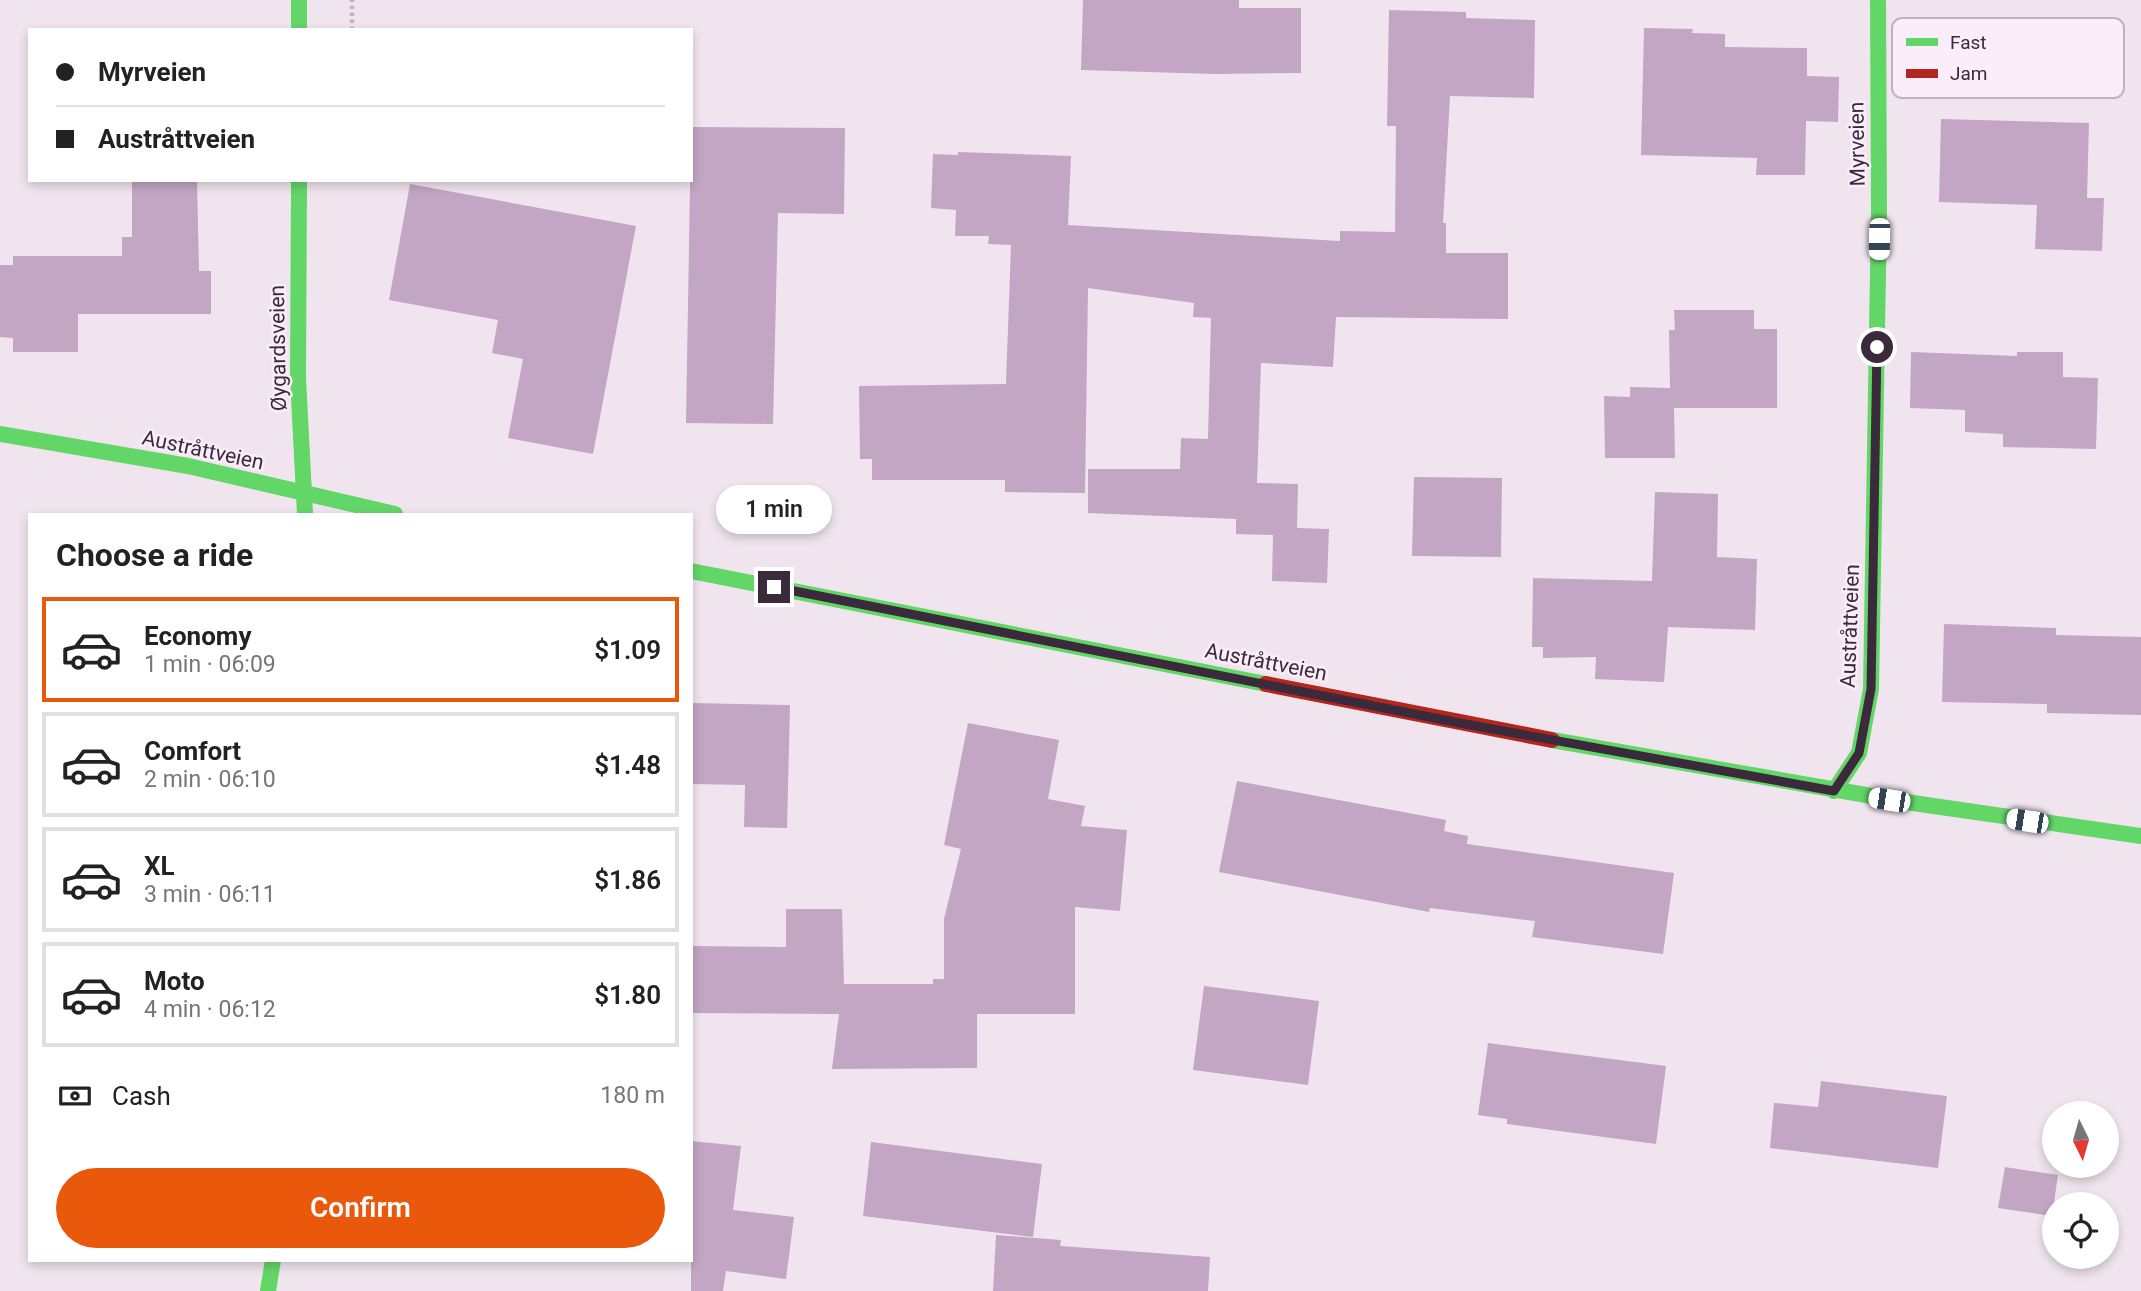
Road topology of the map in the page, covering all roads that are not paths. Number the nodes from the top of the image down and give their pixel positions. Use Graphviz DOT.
graph roads {
  1 [pos="299,0"];
  2 [pos="1878,0"];
  3 [pos="299,28"];
  4 [pos="299,182"];
  5 [pos="0,433"];
  6 [pos="1876,455"];
  7 [pos="305,495"];
  8 [pos="305,513"];
  9 [pos="390,513"];
  10 [pos="693,571"];
  11 [pos="1834,791"];
  12 [pos="2141,836"];
  13 [pos="273,1262"];
  14 [pos="268,1291"];
  1 -- 3 [label="main road"];
  2 -- 6 [label="main road, Myrveien"];
  4 -- 7 [label="main road, Øygardsveien"];
  5 -- 7 [label="main road, Austråttveien"];
  6 -- 11 [label="main road, Austråttveien"];
  7 -- 8 [label="main road, Øygardsveien"];
  7 -- 9 [label="main road, Austråttveien"];
  10 -- 11 [label="main road, Austråttveien"];
  11 -- 12 [label="main road, Austråttveien"];
  13 -- 14 [label="main road"];
}
